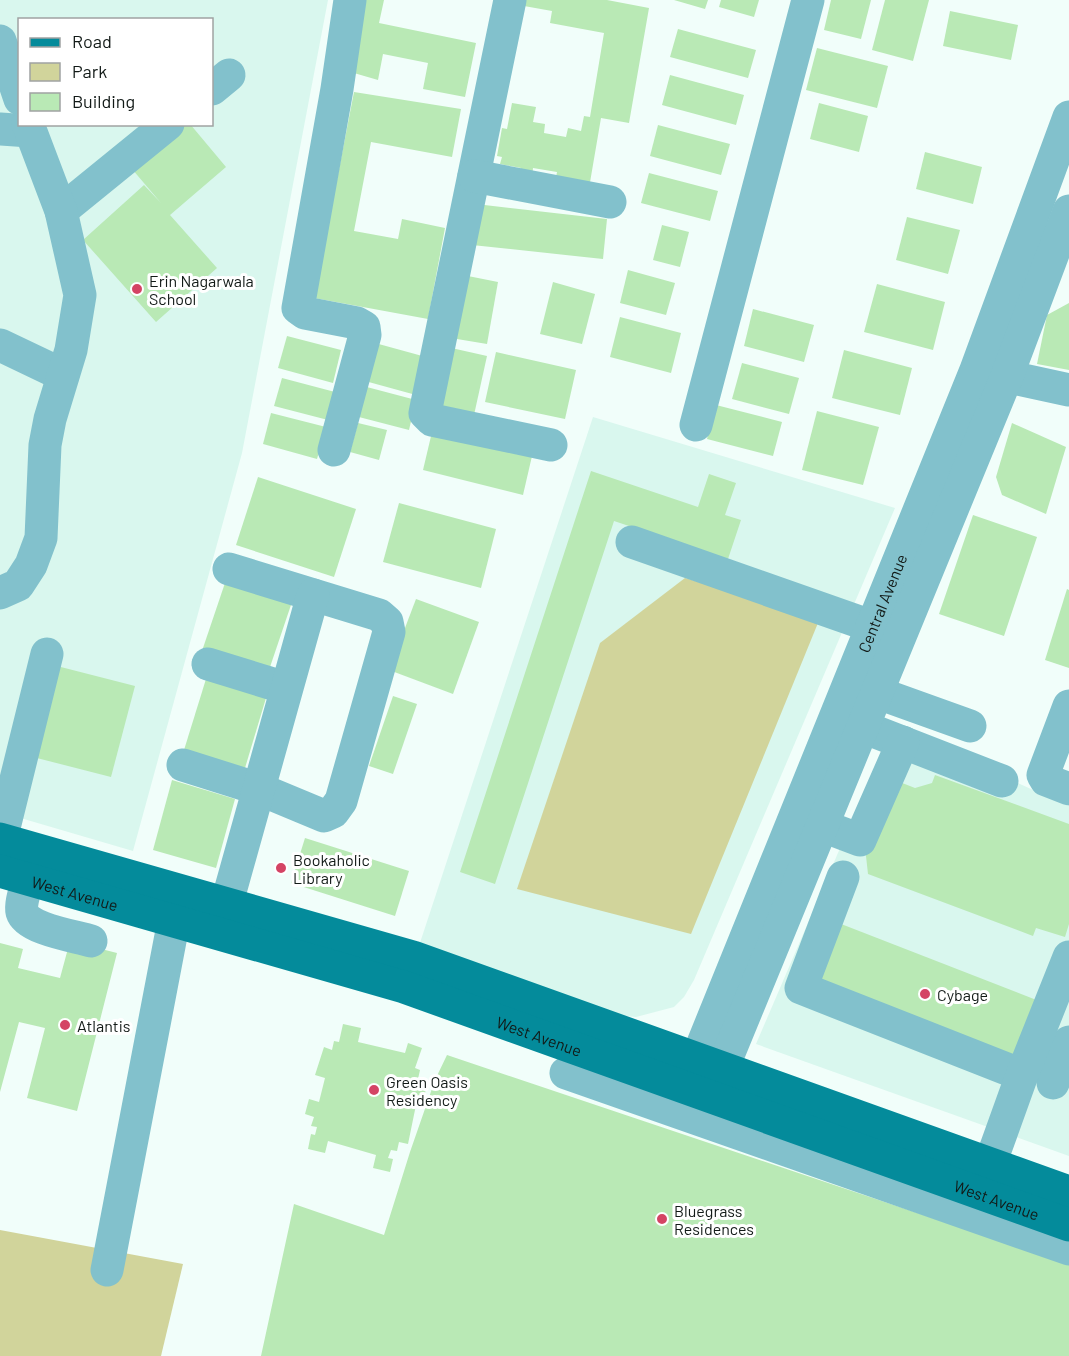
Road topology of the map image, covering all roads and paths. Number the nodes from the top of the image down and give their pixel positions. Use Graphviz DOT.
graph roads {
  1 [pos="350,0"];
  2 [pos="510,0"];
  3 [pos="808,0"];
  4 [pos="0,41"];
  5 [pos="18,93"];
  6 [pos="1069,117"];
  7 [pos="166,126"];
  8 [pos="20,128"];
  9 [pos="474,176"];
  10 [pos="610,202"];
  11 [pos="61,211"];
  12 [pos="1069,211"];
  13 [pos="1060,262"];
  14 [pos="0,345"];
  15 [pos="976,370"];
  16 [pos="63,375"];
  17 [pos="1007,376"];
  18 [pos="1069,390"];
  19 [pos="696,425"];
  20 [pos="551,445"];
  21 [pos="334,450"];
  22 [pos="632,542"];
  23 [pos="229,569"];
  24 [pos="0,593"];
  25 [pos="313,595"];
  26 [pos="886,631"];
  27 [pos="46,654"];
  28 [pos="208,664"];
  29 [pos="286,688"];
  30 [pos="878,693"];
  31 [pos="1069,706"];
  32 [pos="970,726"];
  33 [pos="863,727"];
  34 [pos="903,742"];
  35 [pos="183,765"];
  36 [pos="1002,781"];
  37 [pos="259,789"];
  38 [pos="1069,789"];
  39 [pos="822,825"];
  40 [pos="0,839"];
  41 [pos="14,875"];
  42 [pos="843,877"];
  43 [pos="223,918"];
  44 [pos="174,920"];
  45 [pos="91,941"];
  46 [pos="1069,957"];
  47 [pos="1069,1042"];
  48 [pos="566,1073"];
  49 [pos="1022,1075"];
  50 [pos="704,1078"];
  51 [pos="1053,1083"];
  52 [pos="764,1129"];
  53 [pos="990,1164"];
  54 [pos="1069,1192"];
  55 [pos="1069,1226"];
  56 [pos="1069,1249"];
  57 [pos="107,1270"];
  1 -- 21 [label="street"];
  2 -- 9 [label="street"];
  3 -- 19 [label="street"];
  4 -- 5 [label="street"];
  6 -- 15 [label="street, Central Avenue"];
  7 -- 11 [label="street"];
  8 -- 11 [label="street"];
  9 -- 10 [label="street"];
  9 -- 20 [label="street"];
  11 -- 16 [label="street"];
  12 -- 13 [label="street, Central Avenue"];
  13 -- 17 [label="street, Central Avenue"];
  14 -- 16 [label="street"];
  15 -- 17 [label="street"];
  15 -- 26 [label="street, Central Avenue"];
  16 -- 24 [label="street"];
  17 -- 18 [label="street"];
  17 -- 26 [label="street, Central Avenue"];
  22 -- 26 [label="street"];
  23 -- 25 [label="street"];
  25 -- 29 [label="street"];
  25 -- 37 [label="street"];
  26 -- 30 [label="street, Central Avenue"];
  26 -- 50 [label="street, Central Avenue"];
  27 -- 40 [label="street"];
  28 -- 29 [label="street"];
  29 -- 37 [label="street"];
  30 -- 32 [label="street"];
  30 -- 33 [label="street, Central Avenue"];
  31 -- 38 [label="street"];
  33 -- 34 [label="street"];
  33 -- 39 [label="street, Central Avenue"];
  34 -- 36 [label="street"];
  34 -- 39 [label="street"];
  35 -- 37 [label="street"];
  37 -- 43 [label="street"];
  39 -- 50 [label="street, Central Avenue"];
  40 -- 43 [label="main road, West Avenue"];
  41 -- 44 [label="main road, West Avenue"];
  41 -- 45 [label="street"];
  42 -- 49 [label="street"];
  43 -- 44 [label="main road, West Avenue"];
  43 -- 50 [label="main road, West Avenue"];
  44 -- 57 [label="street"];
  46 -- 49 [label="street"];
  47 -- 51 [label="street"];
  48 -- 52 [label="street"];
  49 -- 53 [label="street"];
  50 -- 52 [label="main road, West Avenue"];
  50 -- 53 [label="main road, West Avenue"];
  52 -- 55 [label="main road, West Avenue"];
  52 -- 56 [label="street"];
  53 -- 54 [label="main road, West Avenue"];
}
